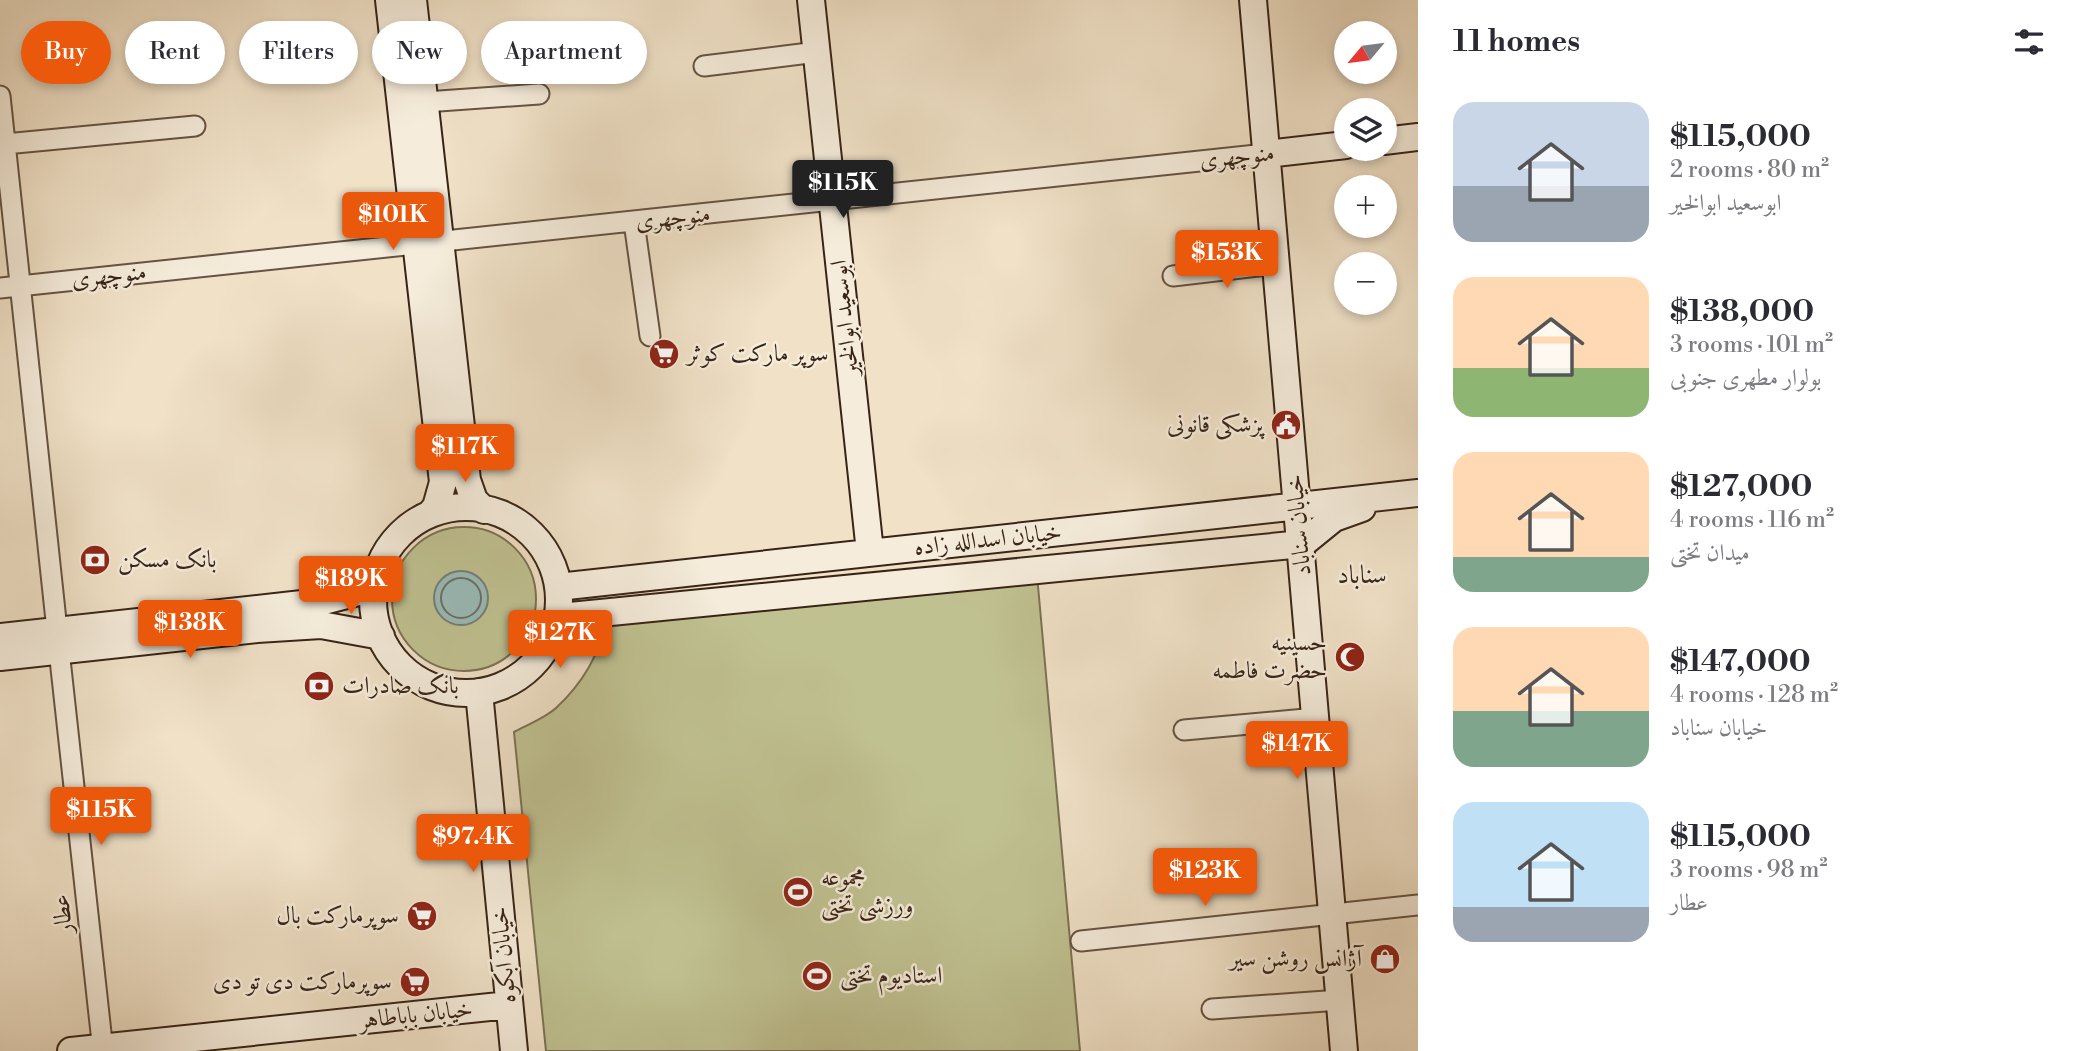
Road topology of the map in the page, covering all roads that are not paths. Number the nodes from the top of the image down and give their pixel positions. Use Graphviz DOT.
graph roads {
  1 [pos="389,0"];
  2 [pos="413,0"];
  3 [pos="811,0"];
  4 [pos="1253,0"];
  5 [pos="817,52"];
  6 [pos="705,66"];
  7 [pos="539,94"];
  8 [pos="0,96"];
  9 [pos="425,102"];
  10 [pos="195,127"];
  11 [pos="1418,137"];
  12 [pos="1397,139"];
  13 [pos="5,144"];
  14 [pos="1334,146"];
  15 [pos="1266,154"];
  16 [pos="832,201"];
  17 [pos="634,222"];
  18 [pos="428,243"];
  19 [pos="1276,264"];
  20 [pos="1173,276"];
  21 [pos="20,286"];
  22 [pos="0,288"];
  23 [pos="650,336"];
  24 [pos="1408,494"];
  25 [pos="1298,507"];
  26 [pos="484,510"];
  27 [pos="430,514"];
  28 [pos="1302,544"];
  29 [pos="870,552"];
  30 [pos="558,587"];
  31 [pos="374,589"];
  32 [pos="560,617"];
  33 [pos="0,636"];
  34 [pos="381,636"];
  35 [pos="58,640"];
  36 [pos="0,657"];
  37 [pos="479,692"];
  38 [pos="1316,718"];
  39 [pos="1184,730"];
  40 [pos="1418,905"];
  41 [pos="1333,915"];
  42 [pos="1081,941"];
  43 [pos="1340,1000"];
  44 [pos="509,1005"];
  45 [pos="1212,1009"];
  46 [pos="103,1049"];
  47 [pos="71,1051"];
  48 [pos="514,1051"];
  49 [pos="1345,1051"];
  1 -- 18 [label="main road"];
  2 -- 9 [label="main road"];
  3 -- 5 [label="main road, ابوسعید ابوالخیر"];
  4 -- 15 [label="main road, خیابان سناباد"];
  5 -- 6 [label="street"];
  5 -- 16 [label="main road, ابوسعید ابوالخیر"];
  7 -- 9 [label="street"];
  8 -- 13 [label="street, عطار"];
  9 -- 18 [label="main road"];
  10 -- 13 [label="street"];
  11 -- 12 [label="main road"];
  13 -- 21 [label="street, عطار"];
  14 -- 15 [label="main road, منوچهری"];
  15 -- 16 [label="street, منوچهری"];
  15 -- 19 [label="main road, خیابان سناباد"];
  16 -- 17 [label="street, منوچهری"];
  16 -- 29 [label="main road, ابوسعید ابوالخیر"];
  17 -- 18 [label="street, منوچهری"];
  17 -- 23 [label="street"];
  18 -- 21 [label="street, منوچهری"];
  18 -- 26 [label="main road"];
  18 -- 27 [label="main road"];
  19 -- 20 [label="street"];
  19 -- 25 [label="main road, خیابان سناباد"];
  21 -- 22 [label="street, منوچهری"];
  21 -- 35 [label="street, عطار"];
  24 -- 25 [label="main road, خیابان اسدالله زاده"];
  24 -- 28 [label="main road"];
  25 -- 28 [label="main road, خیابان سناباد"];
  25 -- 29 [label="main road, خیابان اسدالله زاده"];
  26 -- 27 [label="main road"];
  26 -- 30 [label="main road"];
  27 -- 31 [label="main road"];
  28 -- 32 [label="main road, خیابان اسدالله زاده"];
  28 -- 38 [label="main road, خیابان سناباد"];
  29 -- 30 [label="main road, خیابان اسدالله زاده"];
  30 -- 32 [label="main road"];
  31 -- 34 [label="main road"];
  31 -- 35 [label="main road"];
  32 -- 37 [label="main road"];
  33 -- 35 [label="main road"];
  34 -- 35 [label="main road"];
  34 -- 37 [label="main road"];
  35 -- 36 [label="main road"];
  35 -- 46 [label="street, عطار"];
  37 -- 44 [label="main road, خیابان آبکوه"];
  38 -- 39 [label="street"];
  38 -- 41 [label="main road, خیابان سناباد"];
  40 -- 41 [label="street"];
  41 -- 42 [label="street"];
  41 -- 43 [label="main road, خیابان سناباد"];
  43 -- 45 [label="street"];
  43 -- 49 [label="main road, خیابان سناباد"];
  44 -- 46 [label="main road, خیابان باباطاهر"];
  44 -- 48 [label="main road, خیابان آبکوه"];
  46 -- 47 [label="main road, خیابان باباطاهر"];
}
